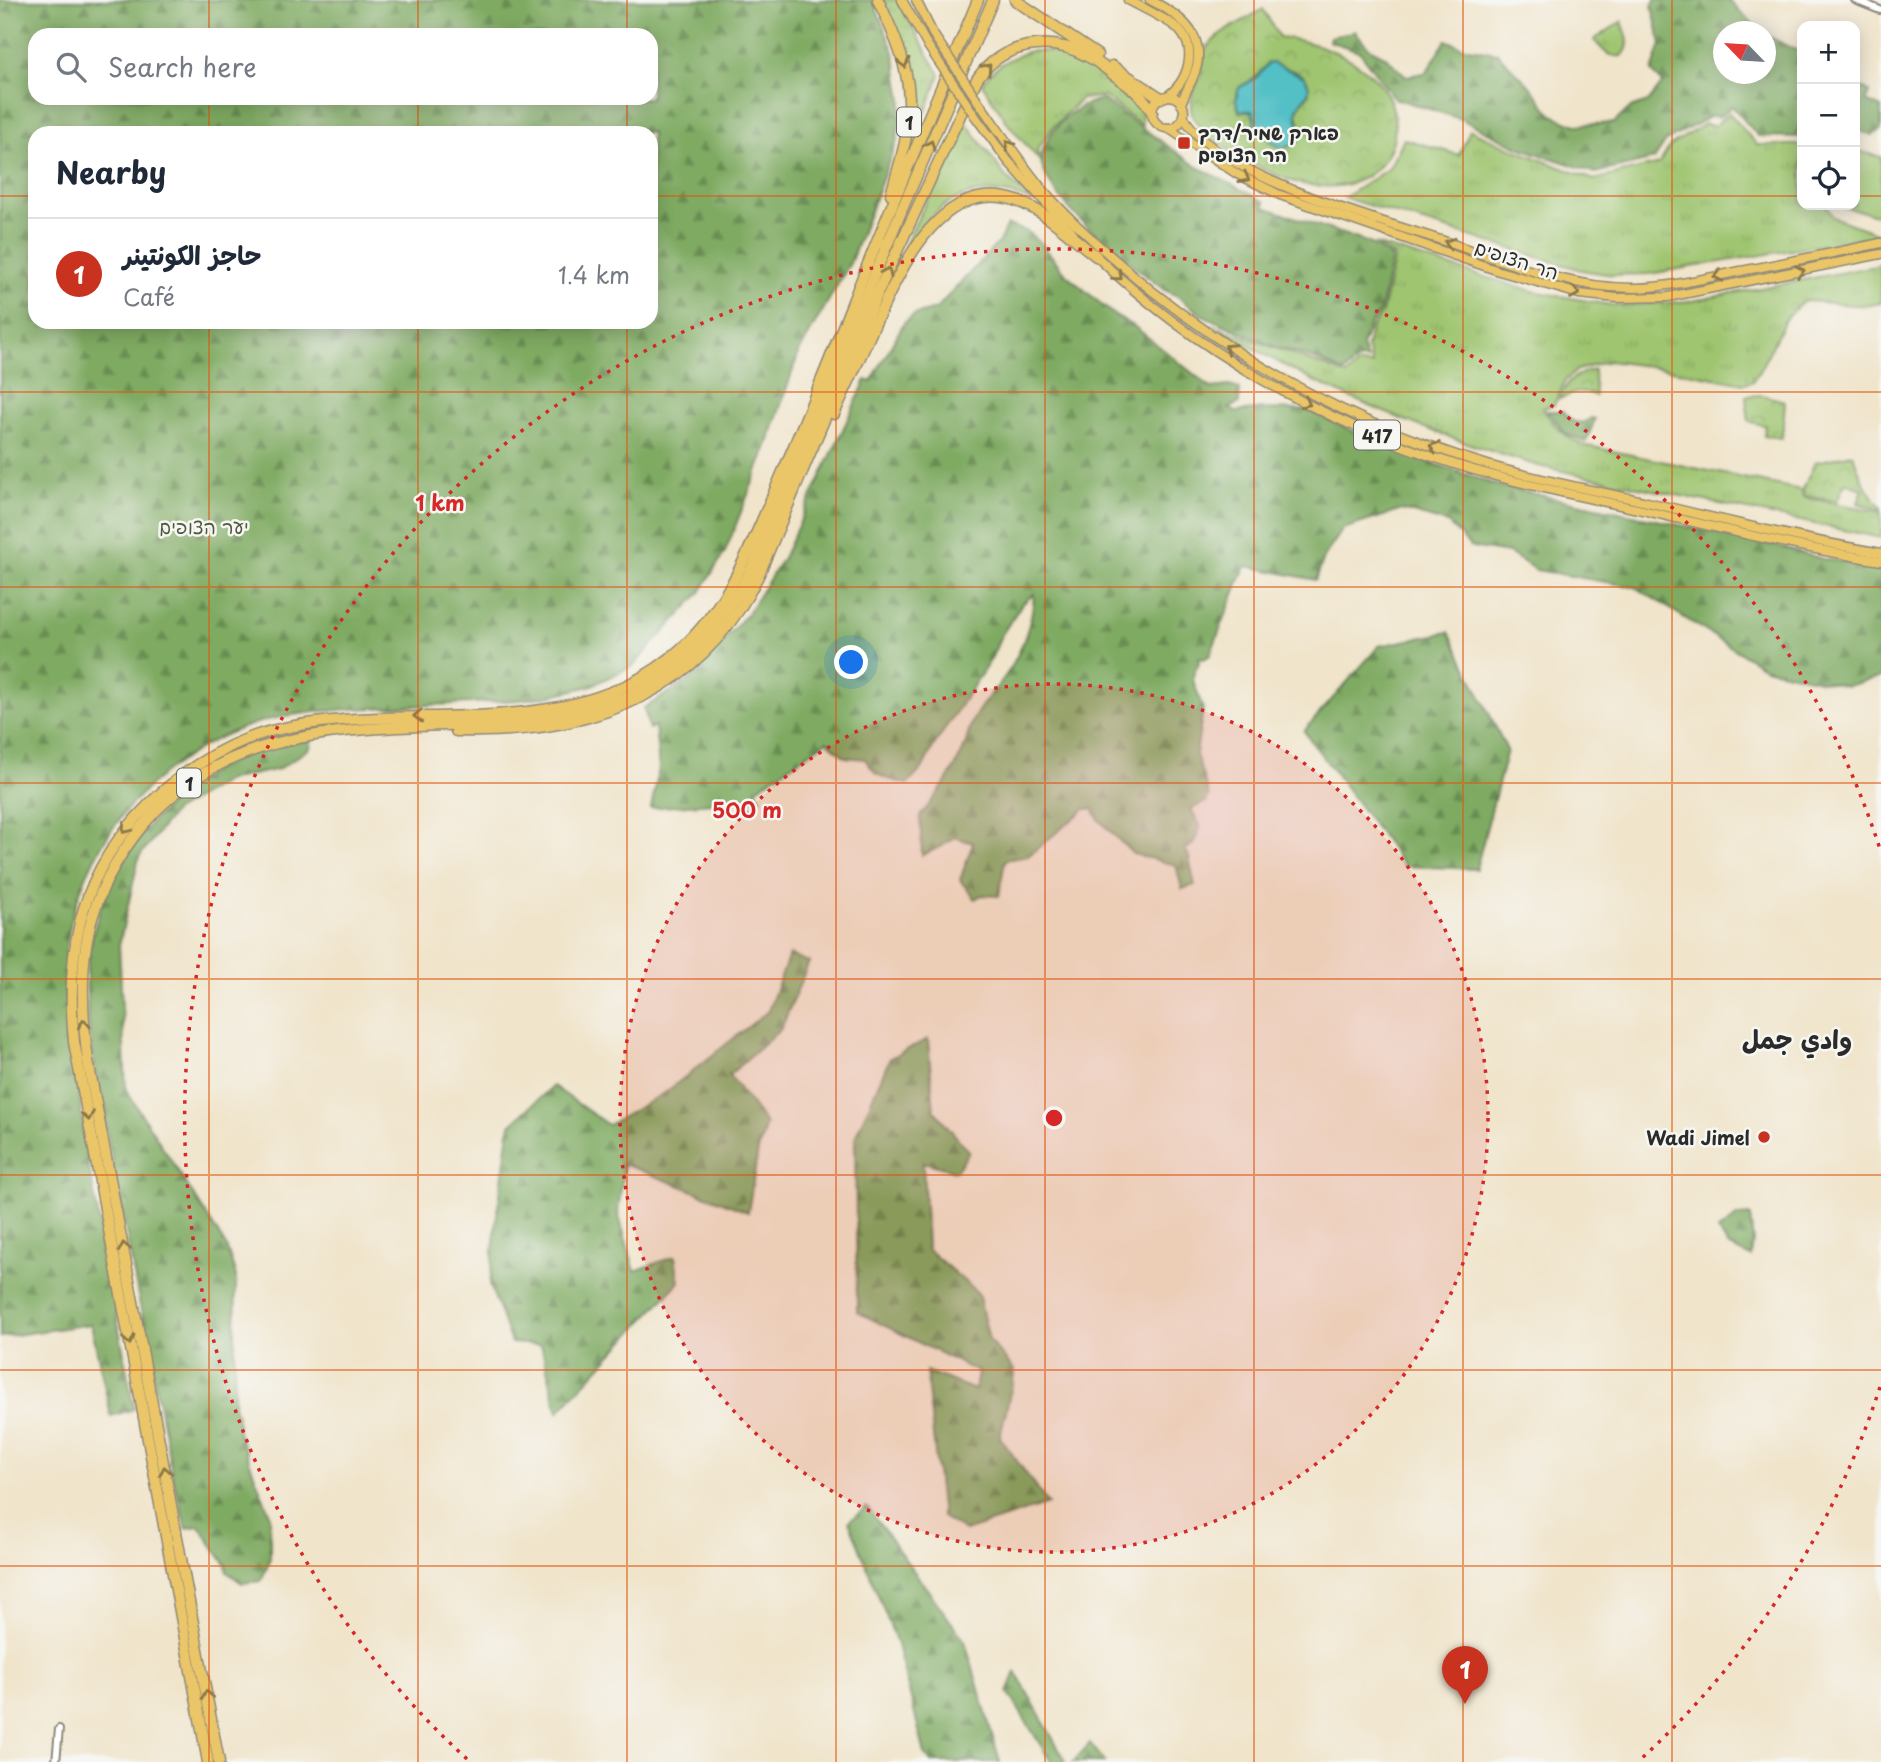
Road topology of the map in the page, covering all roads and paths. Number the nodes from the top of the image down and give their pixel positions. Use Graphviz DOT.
graph roads {
  1 [pos="878,0"];
  2 [pos="902,0"];
  3 [pos="916,0"];
  4 [pos="978,0"];
  5 [pos="993,0"];
  6 [pos="1128,0"];
  7 [pos="1150,0"];
  8 [pos="1856,0"];
  9 [pos="1879,0"];
  10 [pos="1016,1"];
  11 [pos="1880,11"];
  12 [pos="1163,97"];
  13 [pos="1181,104"];
  14 [pos="1152,112"];
  15 [pos="1183,115"];
  16 [pos="1168,128"];
  17 [pos="1881,243"];
  18 [pos="875,245"];
  19 [pos="1881,254"];
  20 [pos="1096,256"];
  21 [pos="785,516"];
  22 [pos="1881,553"];
  23 [pos="1881,561"];
  24 [pos="386,728"];
  25 [pos="60,1729"];
  26 [pos="56,1762"];
  27 [pos="208,1762"];
  28 [pos="219,1762"];
  1 -- 18 [label="highway, 1, one-way"];
  2 -- 20 [label="main road, 417, bridge"];
  22 -- 3 [label="main road, 417, one-way, bridge"];
  4 -- 18 [label="highway"];
  24 -- 5 [label="highway, 1, one-way"];
  6 -- 12 [label="main road"];
  7 -- 13 [label="main road"];
  8 -- 11 [label="street"];
  9 -- 11 [label="street"];
  10 -- 12 [label="highway"];
  12 -- 13 [label="main road"];
  12 -- 14 [label="main road"];
  13 -- 15 [label="main road"];
  14 -- 16 [label="main road"];
  21 -- 14 [label="highway, one-way"];
  15 -- 16 [label="main road"];
  17 -- 15 [label="main road, הר הצופים, one-way"];
  16 -- 19 [label="main road, הר הצופים, one-way"];
  18 -- 27 [label="highway, 1, one-way"];
  20 -- 21 [label="highway"];
  20 -- 23 [label="main road, 417, one-way"];
  21 -- 24 [label="highway"];
  28 -- 24 [label="highway, 1, one-way"];
  25 -- 26 [label="street"];
}
